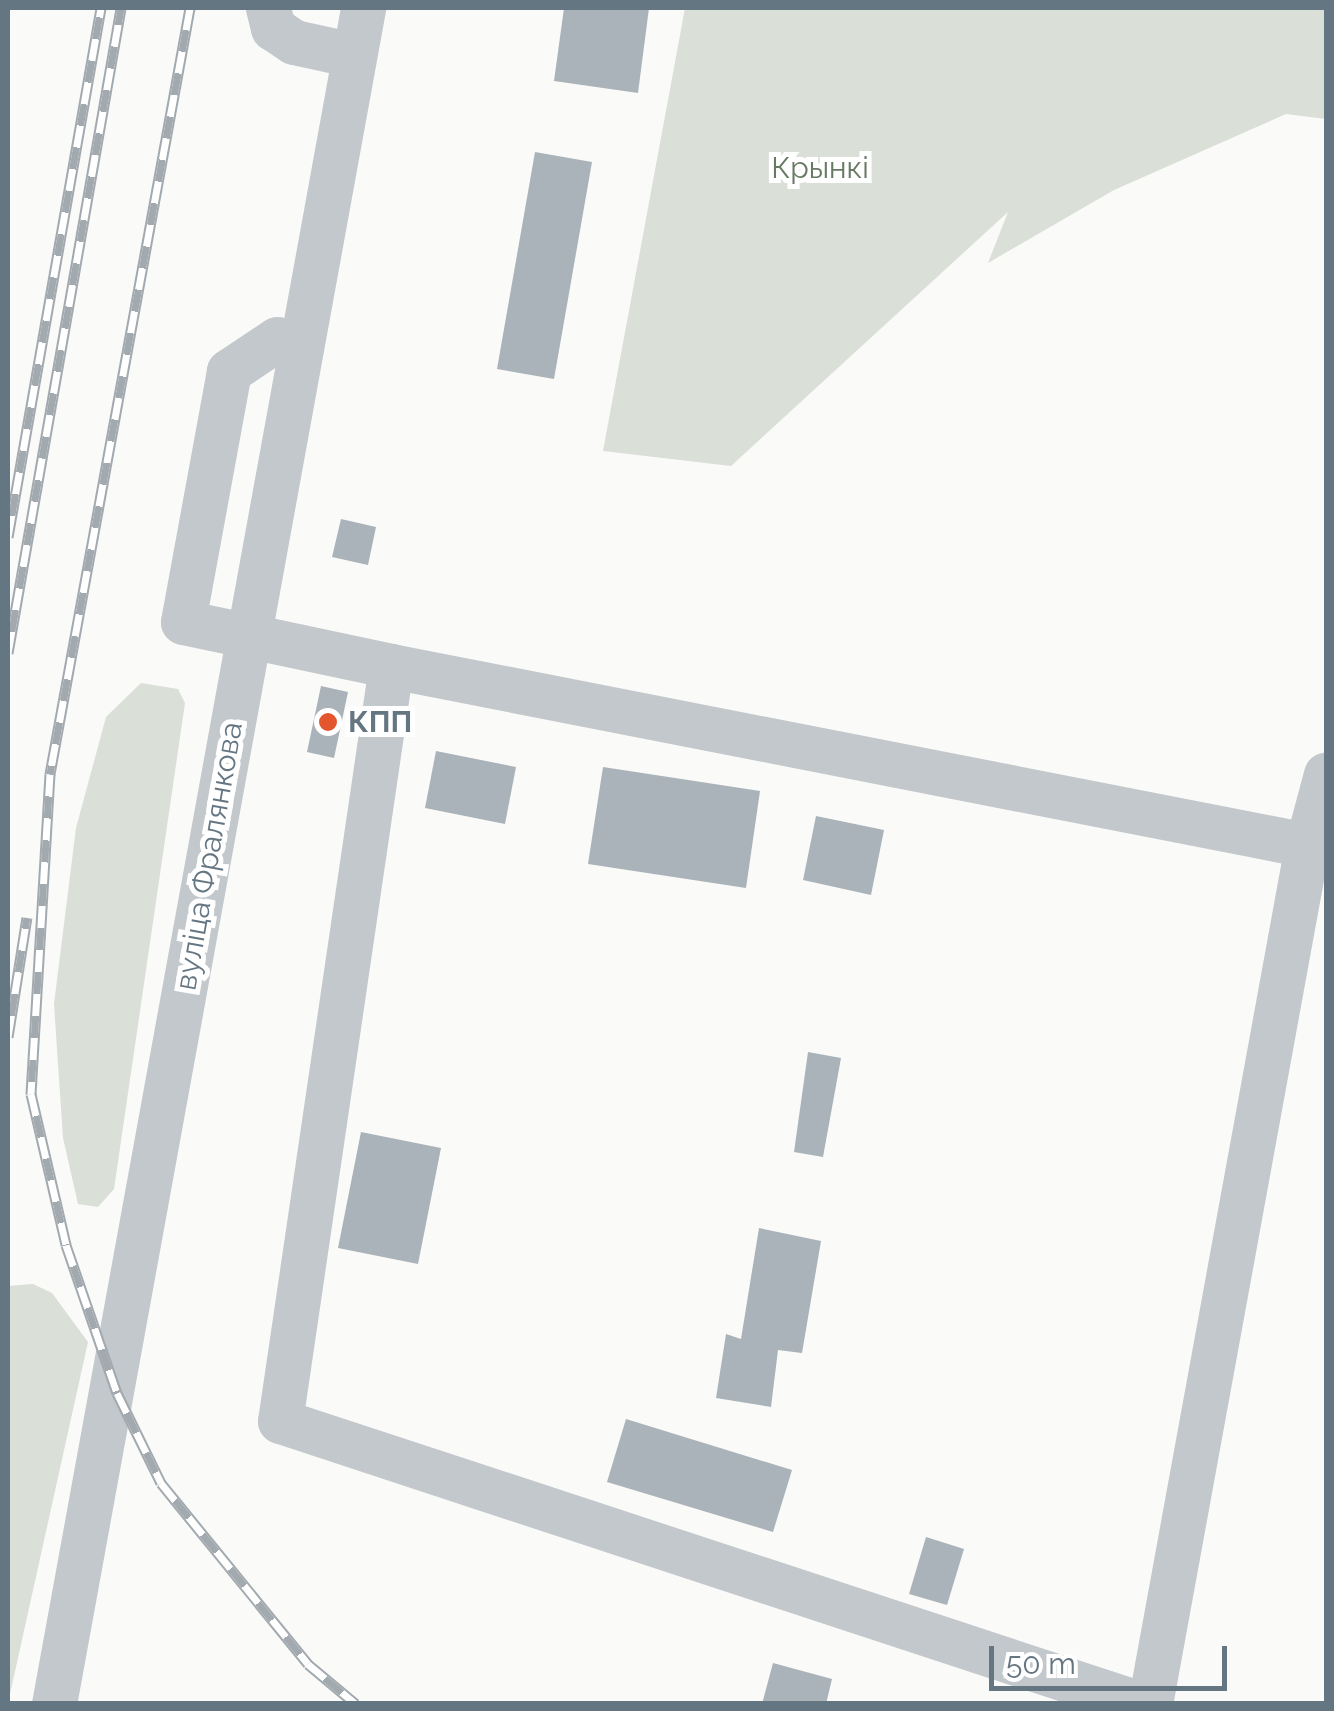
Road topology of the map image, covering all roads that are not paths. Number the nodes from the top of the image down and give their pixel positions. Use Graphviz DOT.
graph roads {
  1 [pos="268,8"];
  2 [pos="363,8"];
  3 [pos="354,55"];
  4 [pos="301,342"];
  5 [pos="246,637"];
  6 [pos="391,666"];
  7 [pos="1326,774"];
  8 [pos="1306,845"];
  9 [pos="54,1704"];
  10 [pos="1140,1704"];
  11 [pos="1150,1704"];
  1 -- 3 [label="street"];
  2 -- 3 [label="street, вуліца Фралянкова"];
  3 -- 4 [label="street, вуліца Фралянкова"];
  4 -- 5 [label="street, вуліца Фралянкова"];
  4 -- 5 [label="street"];
  5 -- 6 [label="street"];
  5 -- 9 [label="street, вуліца Фралянкова"];
  6 -- 8 [label="street"];
  6 -- 10 [label="street"];
  7 -- 8 [label="street"];
  8 -- 11 [label="street"];
}
